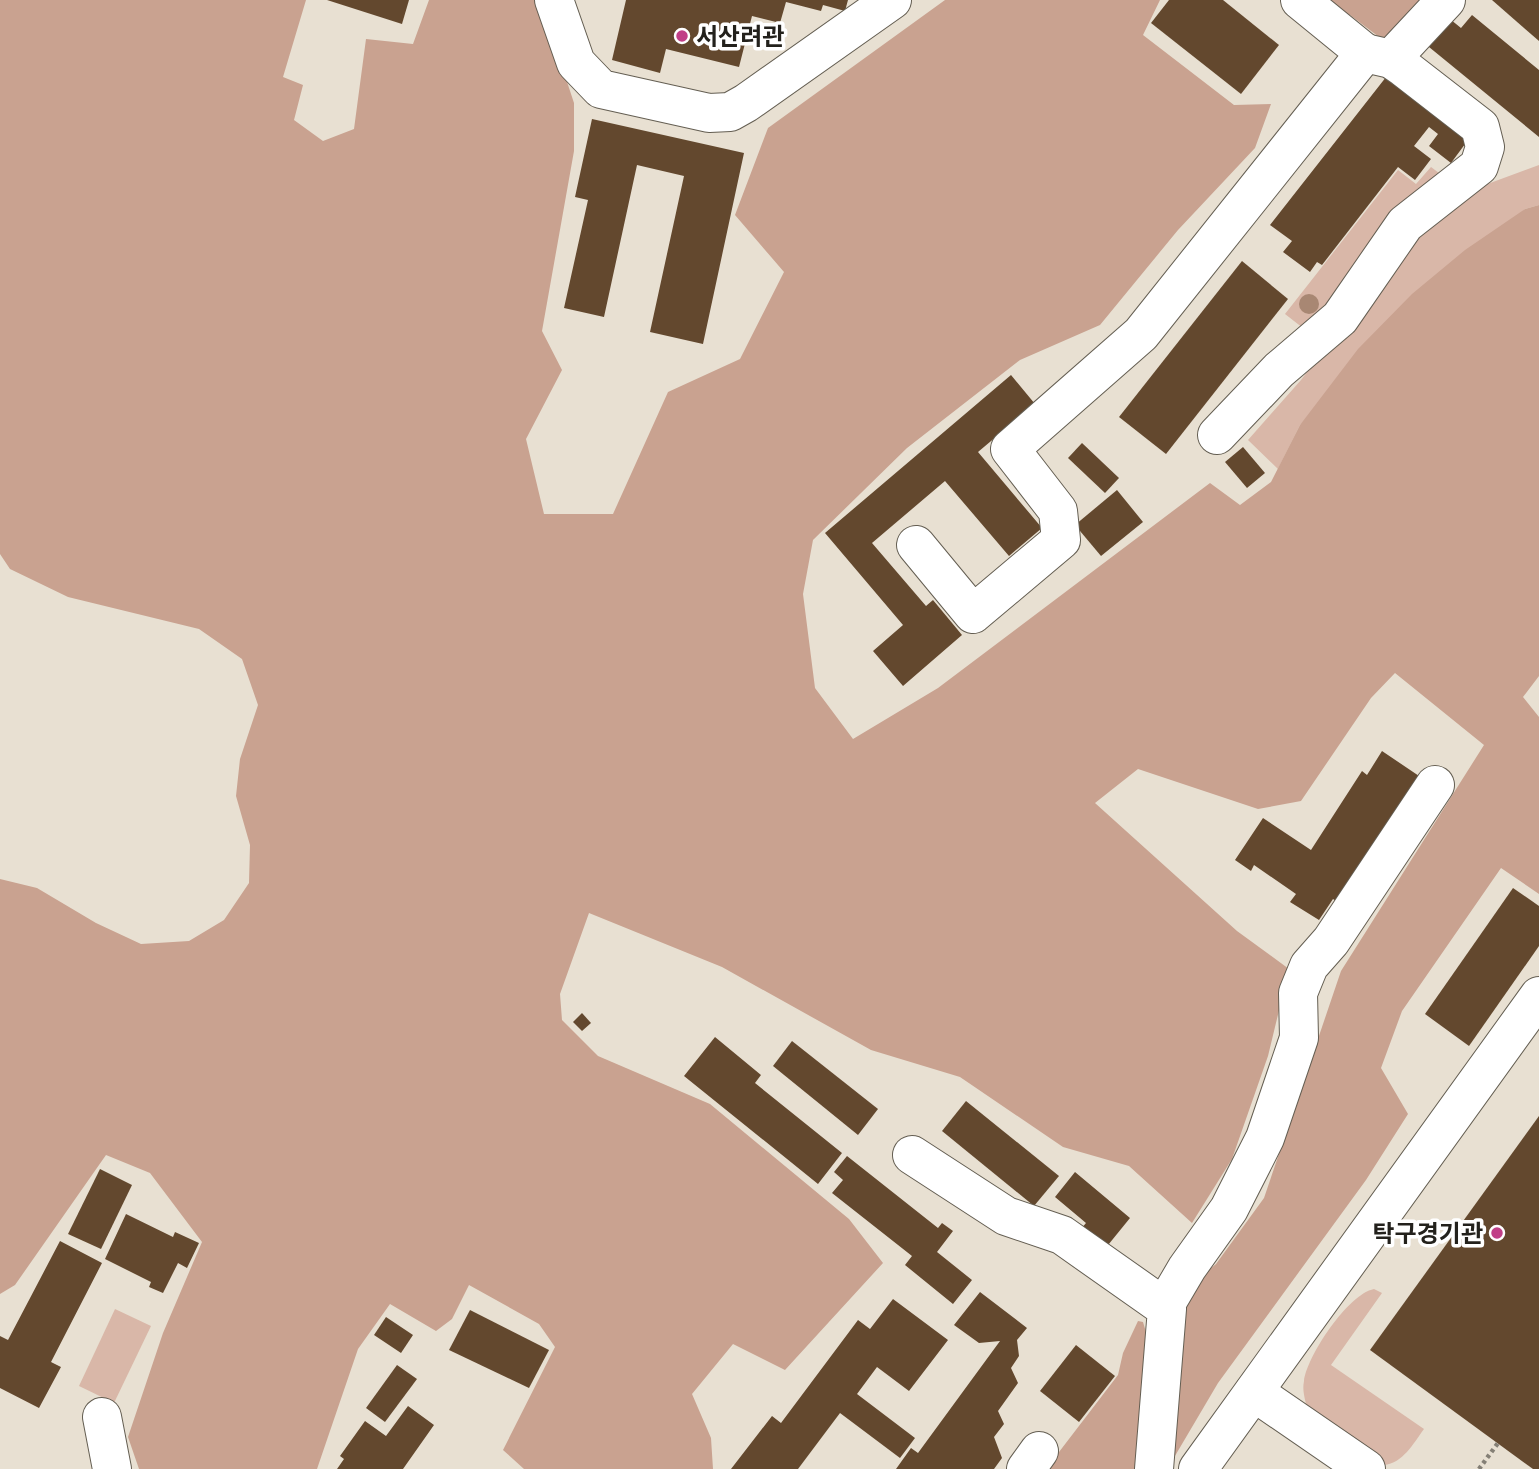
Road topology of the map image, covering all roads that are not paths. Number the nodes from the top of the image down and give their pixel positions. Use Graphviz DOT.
graph roads {
  1 [pos="554,0"];
  2 [pos="892,0"];
  3 [pos="1300,0"];
  4 [pos="1446,0"];
  5 [pos="1378,56"];
  6 [pos="1217,435"];
  7 [pos="916,545"];
  8 [pos="1435,785"];
  9 [pos="1539,996"];
  10 [pos="912,1155"];
  11 [pos="1164,1307"];
  12 [pos="1254,1392"];
  13 [pos="102,1417"];
  14 [pos="112,1469"];
  15 [pos="1154,1469"];
  16 [pos="1198,1469"];
  17 [pos="1366,1469"];
  1 -- 2 [label="lane"];
  3 -- 5 [label="lane"];
  4 -- 5 [label="lane"];
  5 -- 6 [label="lane"];
  5 -- 7 [label="lane"];
  8 -- 11 [label="lane"];
  9 -- 12 [label="lane"];
  10 -- 11 [label="lane"];
  11 -- 15 [label="lane"];
  12 -- 16 [label="lane"];
  12 -- 17 [label="lane"];
  13 -- 14 [label="lane"];
}
